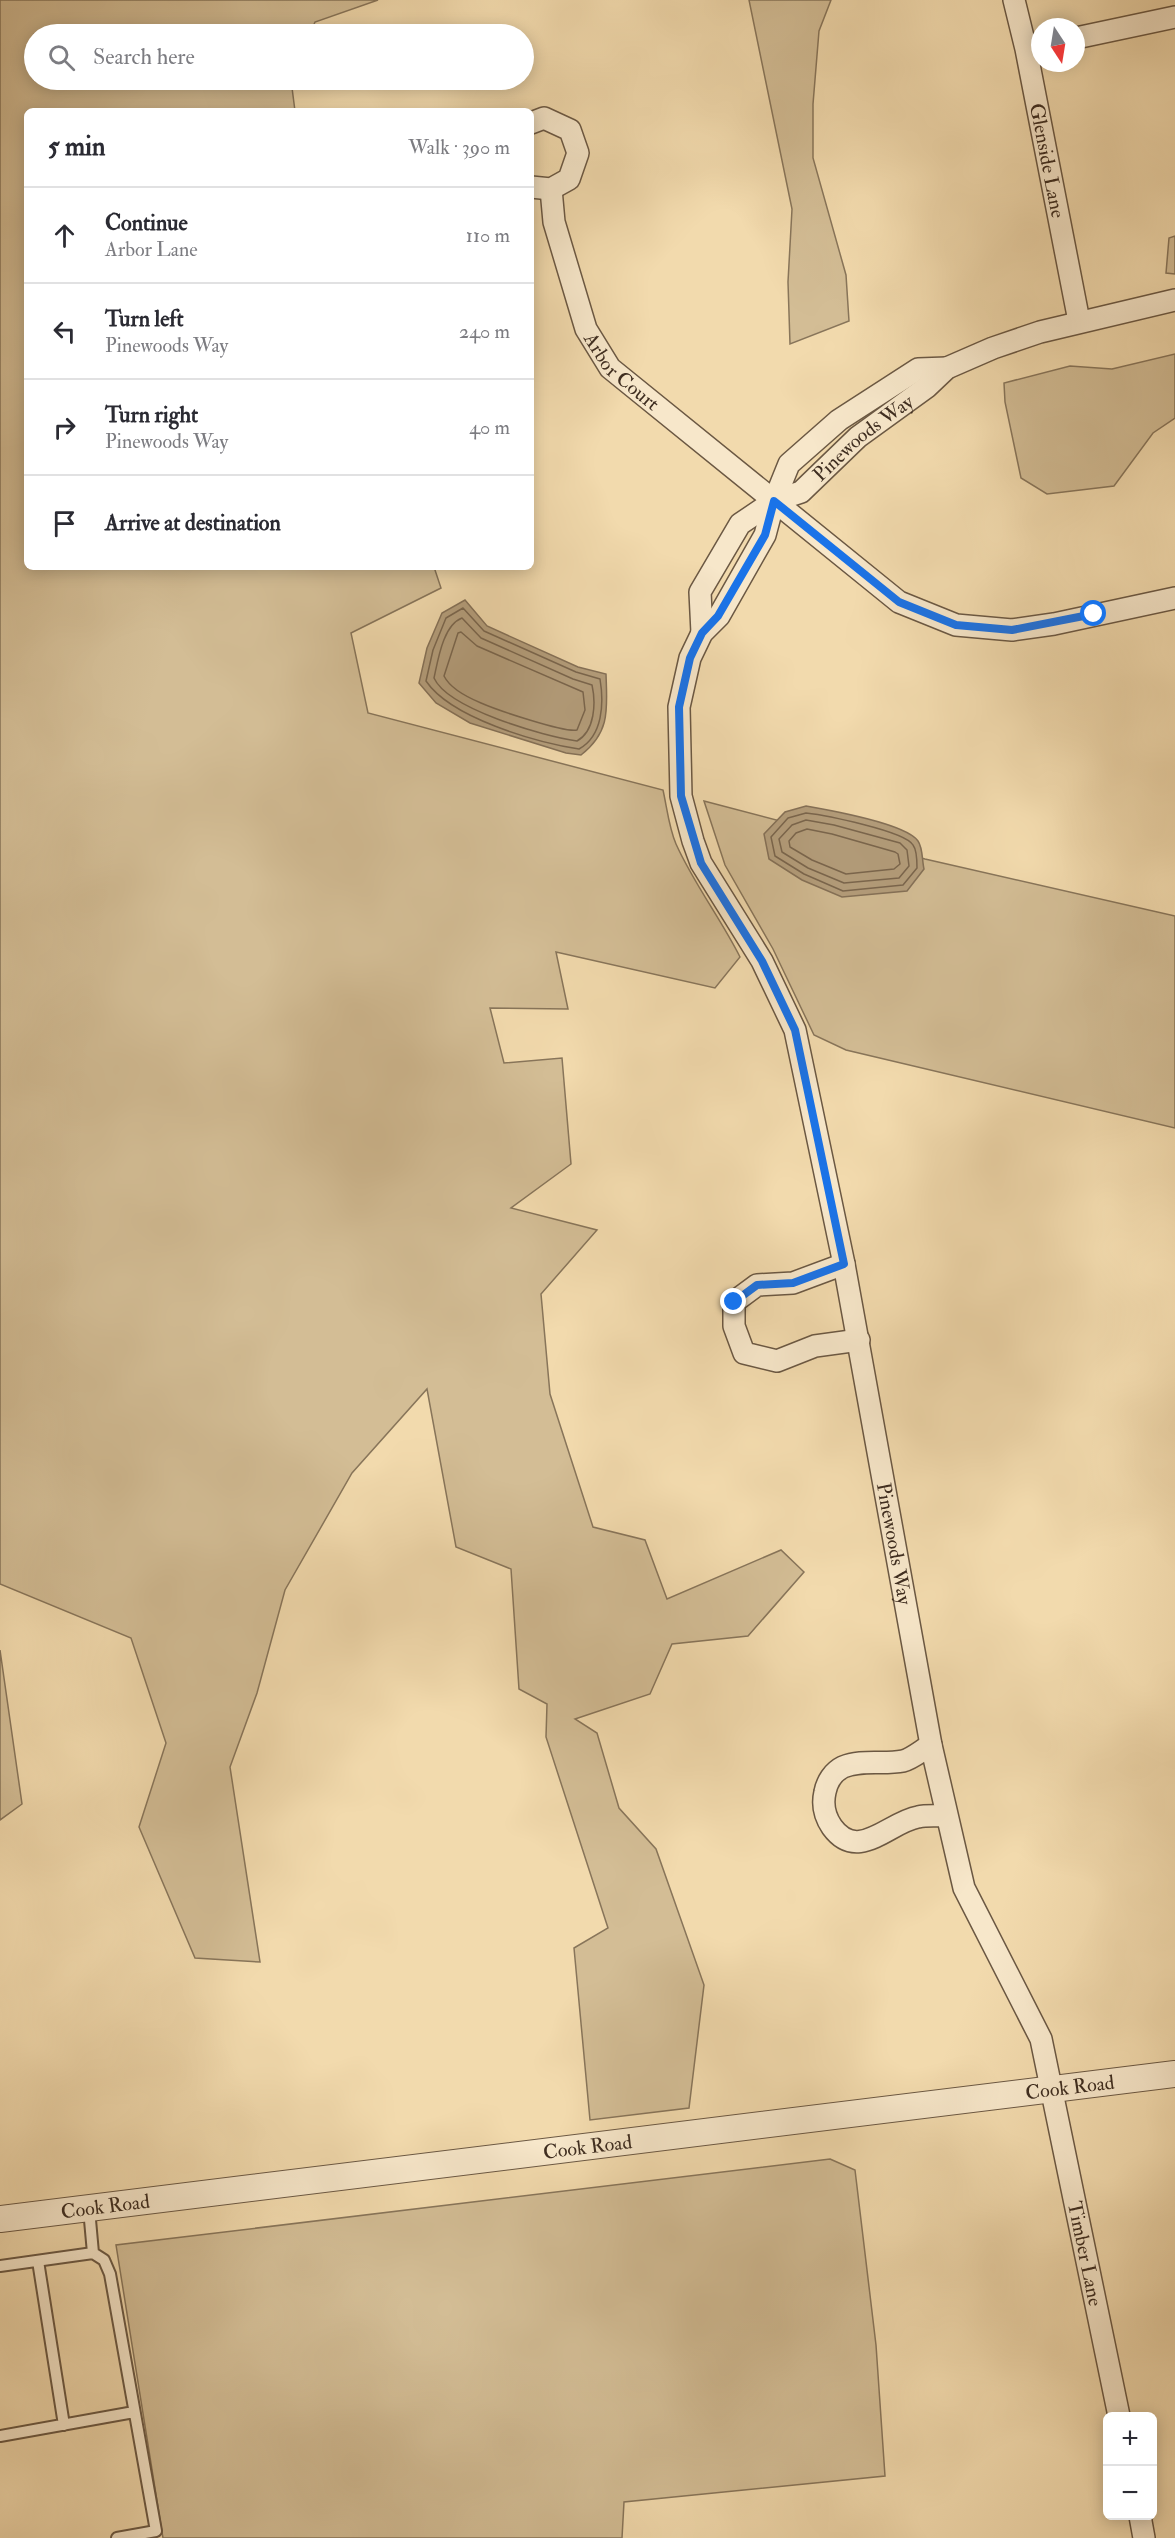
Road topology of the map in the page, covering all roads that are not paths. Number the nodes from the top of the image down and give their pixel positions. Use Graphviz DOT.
graph roads {
  1 [pos="1014,0"];
  2 [pos="1175,17"];
  3 [pos="1085,36"];
  4 [pos="1031,42"];
  5 [pos="1037,72"];
  6 [pos="534,122"];
  7 [pos="541,188"];
  8 [pos="1175,300"];
  9 [pos="1079,321"];
  10 [pos="947,368"];
  11 [pos="774,501"];
  12 [pos="1175,598"];
  13 [pos="702,633"];
  14 [pos="844,1264"];
  15 [pos="859,1341"];
  16 [pos="931,1745"];
  17 [pos="946,1815"];
  18 [pos="1175,2074"];
  19 [pos="1052,2090"];
  20 [pos="89,2208"];
  21 [pos="0,2219"];
  22 [pos="93,2253"];
  23 [pos="38,2261"];
  24 [pos="0,2266"];
  25 [pos="134,2412"];
  26 [pos="1118,2412"];
  27 [pos="64,2425"];
  28 [pos="0,2436"];
  29 [pos="1141,2520"];
  30 [pos="117,2538"];
  31 [pos="1144,2538"];
  1 -- 4 [label="street, Glenside Lane"];
  2 -- 3 [label="street"];
  5 -- 9 [label="street, Glenside Lane"];
  6 -- 7 [label="street, Arbor Court"];
  7 -- 11 [label="street, Arbor Court"];
  8 -- 9 [label="street, Pinewoods Way"];
  9 -- 10 [label="street, Pinewoods Way"];
  10 -- 11 [label="street, Pinewoods Way"];
  10 -- 11 [label="street, Pinewoods Way"];
  11 -- 12 [label="street, Arbor Court"];
  11 -- 13 [label="street, Pinewoods Way"];
  11 -- 13 [label="street, Pinewoods Way"];
  13 -- 14 [label="street, Pinewoods Way"];
  14 -- 15 [label="street, Pinewoods Way"];
  14 -- 15 [label="street"];
  15 -- 16 [label="street, Pinewoods Way"];
  16 -- 17 [label="street, Pinewoods Way"];
  16 -- 17 [label="street"];
  17 -- 19 [label="street, Pinewoods Way"];
  18 -- 19 [label="street, Cook Road"];
  19 -- 20 [label="street, Cook Road"];
  19 -- 26 [label="street, Timber Lane"];
  20 -- 21 [label="street, Cook Road"];
  20 -- 22 [label="lane"];
  22 -- 23 [label="lane"];
  22 -- 25 [label="lane"];
  23 -- 24 [label="lane"];
  23 -- 27 [label="lane"];
  25 -- 27 [label="lane"];
  25 -- 30 [label="lane"];
  27 -- 28 [label="lane"];
  29 -- 31 [label="street"];
}
